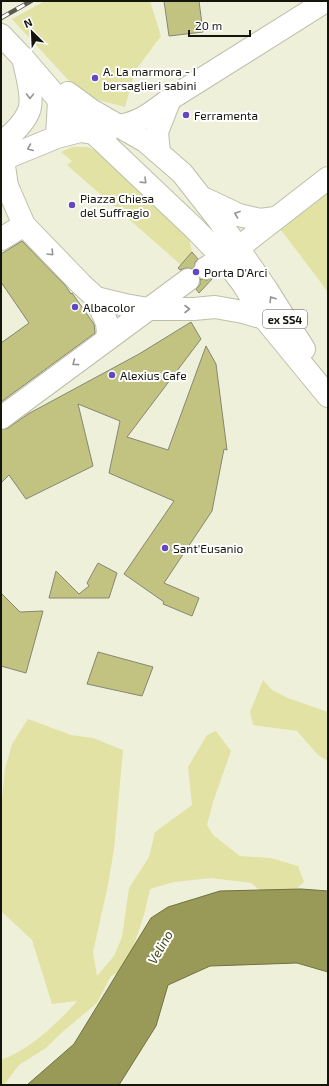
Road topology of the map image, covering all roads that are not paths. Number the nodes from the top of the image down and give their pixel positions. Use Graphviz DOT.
graph roads {
  1 [pos="326,1"];
  2 [pos="1,35"];
  3 [pos="23,58"];
  4 [pos="170,99"];
  5 [pos="59,100"];
  6 [pos="120,126"];
  7 [pos="94,133"];
  8 [pos="57,137"];
  9 [pos="152,147"];
  10 [pos="2,154"];
  11 [pos="328,178"];
  12 [pos="200,196"];
  13 [pos="275,218"];
  14 [pos="24,225"];
  15 [pos="1,239"];
  16 [pos="222,258"];
  17 [pos="188,280"];
  18 [pos="96,298"];
  19 [pos="148,308"];
  20 [pos="264,318"];
  21 [pos="106,339"];
  22 [pos="328,392"];
  23 [pos="328,396"];
  24 [pos="1,418"];
  1 -- 4 [label="street"];
  2 -- 3 [label="street"];
  3 -- 5 [label="street"];
  3 -- 6 [label="street"];
  3 -- 10 [label="street, one-way"];
  4 -- 6 [label="street"];
  4 -- 9 [label="street"];
  5 -- 7 [label="street"];
  5 -- 8 [label="street"];
  6 -- 9 [label="street"];
  7 -- 8 [label="street"];
  7 -- 9 [label="street"];
  7 -- 16 [label="street, one-way"];
  8 -- 10 [label="street, one-way"];
  9 -- 12 [label="street"];
  10 -- 14 [label="street"];
  11 -- 13 [label="street"];
  13 -- 12 [label="street, one-way"];
  12 -- 16 [label="street"];
  13 -- 16 [label="street"];
  14 -- 15 [label="street"];
  14 -- 18 [label="street, one-way"];
  16 -- 20 [label="street, ex SS4"];
  22 -- 16 [label="street, ex SS4, one-way"];
  17 -- 19 [label="street"];
  18 -- 19 [label="street"];
  18 -- 21 [label="street"];
  19 -- 20 [label="street, one-way"];
  19 -- 21 [label="street"];
  20 -- 23 [label="street, ex SS4"];
  21 -- 24 [label="street, one-way"];
}
